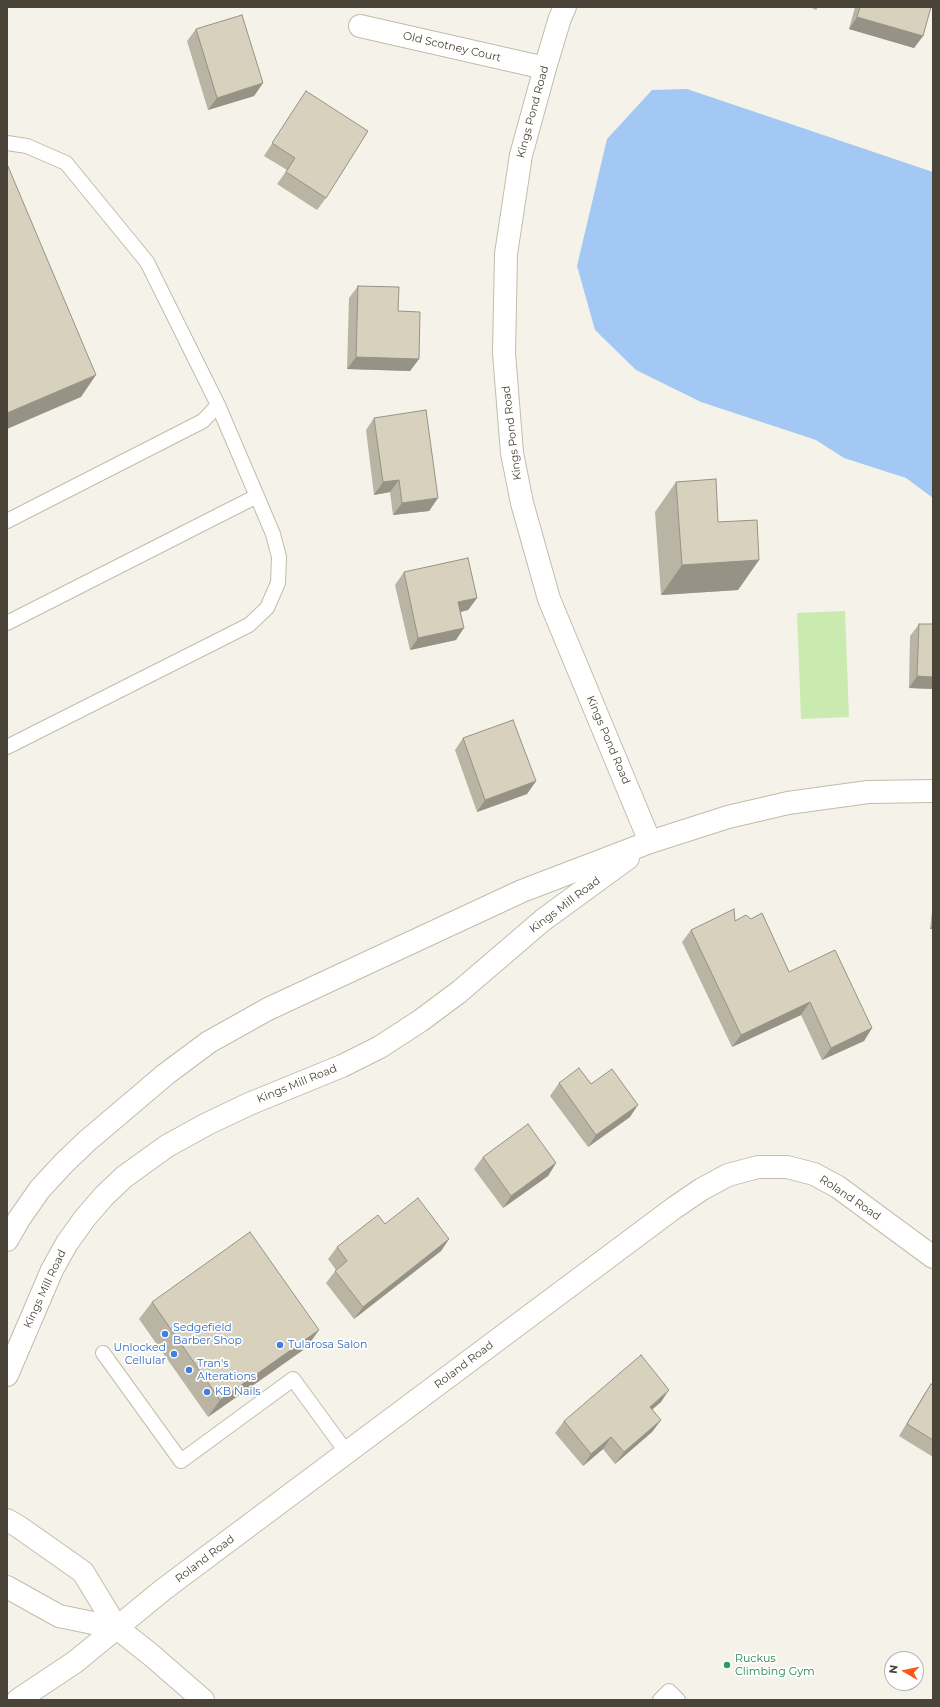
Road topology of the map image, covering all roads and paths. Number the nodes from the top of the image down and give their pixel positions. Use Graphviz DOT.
graph roads {
  1 [pos="565,7"];
  2 [pos="360,26"];
  3 [pos="545,68"];
  4 [pos="7,143"];
  5 [pos="218,405"];
  6 [pos="257,496"];
  7 [pos="7,521"];
  8 [pos="7,622"];
  9 [pos="7,748"];
  10 [pos="933,791"];
  11 [pos="650,842"];
  12 [pos="7,1240"];
  13 [pos="933,1257"];
  14 [pos="103,1353"];
  15 [pos="7,1375"];
  16 [pos="346,1453"];
  17 [pos="7,1520"];
  18 [pos="7,1587"];
  19 [pos="116,1628"];
  20 [pos="18,1700"];
  21 [pos="203,1700"];
  22 [pos="660,1700"];
  23 [pos="678,1700"];
  1 -- 3 [label="street, Kings Pond Road"];
  2 -- 3 [label="street, Old Scotney Court"];
  3 -- 11 [label="street, Kings Pond Road"];
  4 -- 5 [label="lane"];
  5 -- 6 [label="lane"];
  5 -- 7 [label="lane"];
  6 -- 8 [label="lane"];
  6 -- 9 [label="lane"];
  10 -- 11 [label="street, Kings Mill Road"];
  11 -- 12 [label="street, Kings Mill Road"];
  11 -- 15 [label="street, Kings Mill Road"];
  13 -- 16 [label="street, Roland Road"];
  14 -- 16 [label="lane"];
  16 -- 19 [label="street, Roland Road"];
  17 -- 19 [label="street"];
  18 -- 19 [label="street"];
  19 -- 20 [label="street, Roland Road"];
  19 -- 21 [label="street"];
  22 -- 23 [label="lane"];
}
